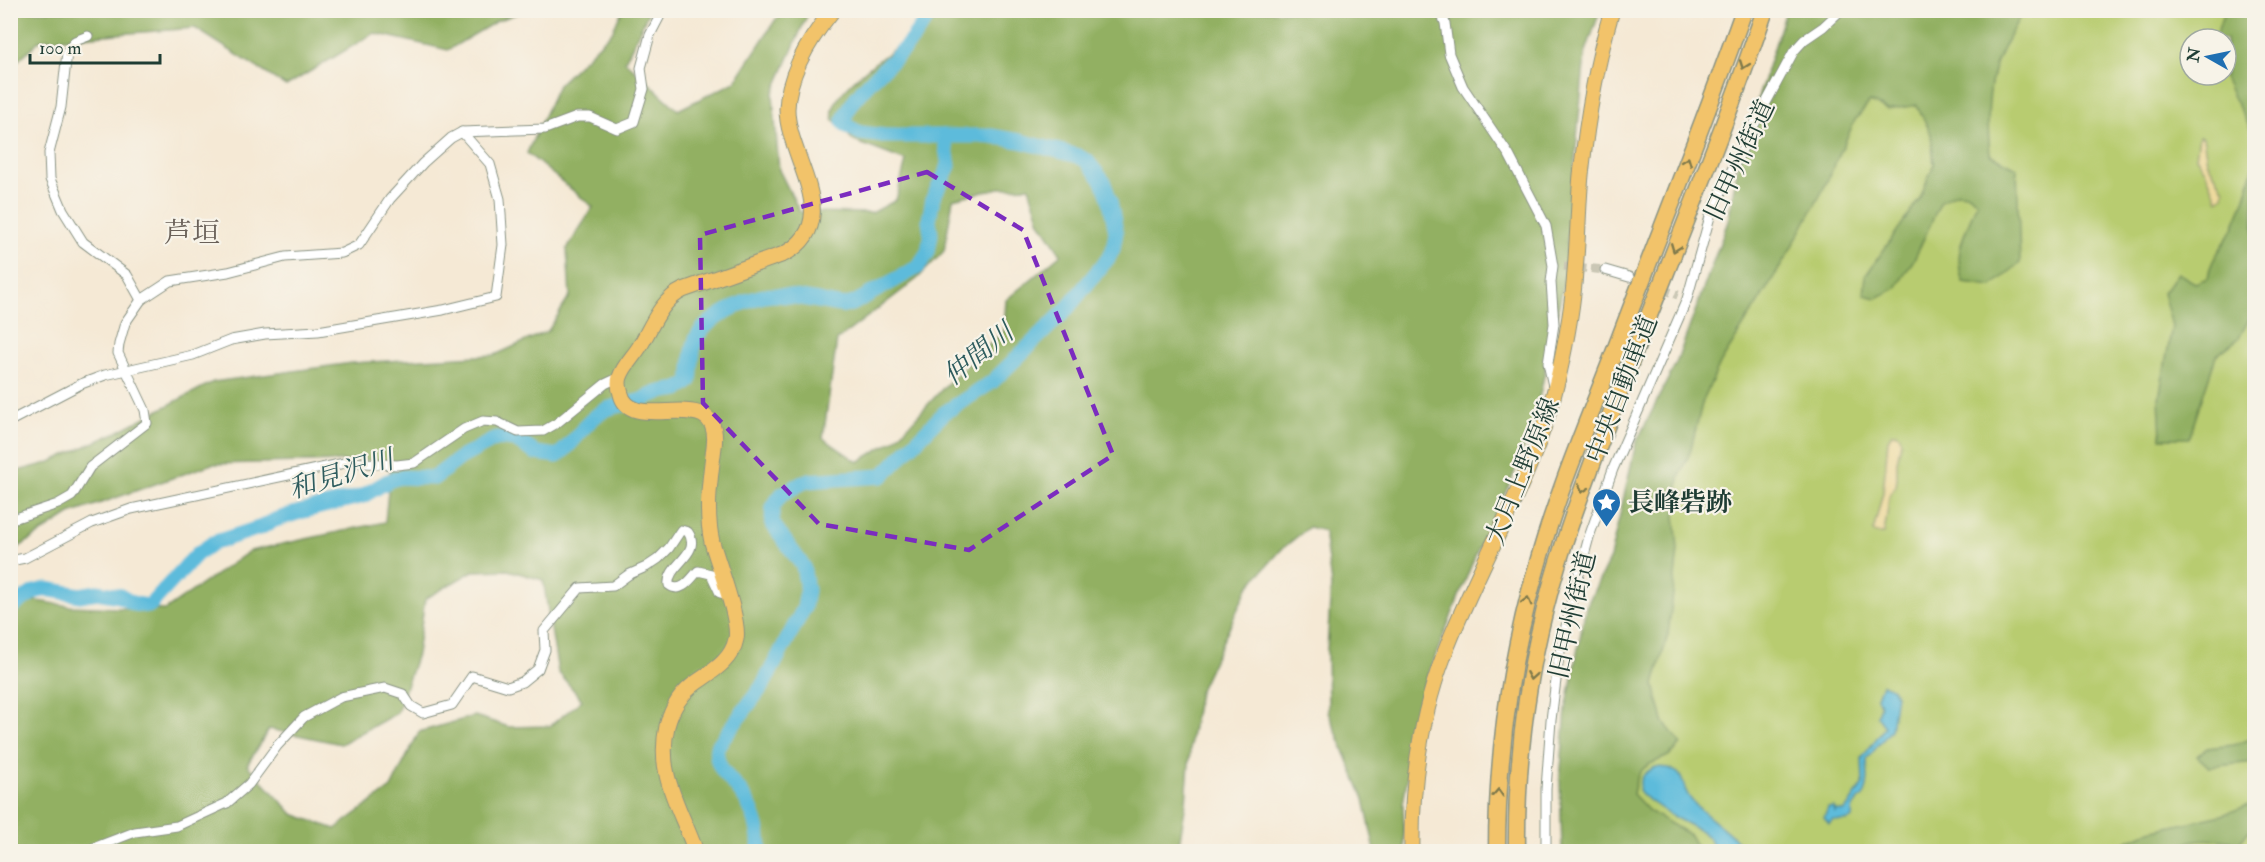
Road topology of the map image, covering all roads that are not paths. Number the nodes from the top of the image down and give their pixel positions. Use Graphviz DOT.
graph roads {
  1 [pos="663,10"];
  2 [pos="833,10"];
  3 [pos="1440,10"];
  4 [pos="1612,10"];
  5 [pos="1744,10"];
  6 [pos="1765,10"];
  7 [pos="1841,10"];
  8 [pos="88,36"];
  9 [pos="462,132"];
  10 [pos="1553,266"];
  11 [pos="1564,266"];
  12 [pos="1605,270"];
  13 [pos="1629,277"];
  14 [pos="141,300"];
  15 [pos="125,370"];
  16 [pos="620,386"];
  17 [pos="1555,392"];
  18 [pos="10,421"];
  19 [pos="10,520"];
  20 [pos="10,561"];
  21 [pos="728,595"];
  22 [pos="83,852"];
  23 [pos="696,852"];
  24 [pos="1412,852"];
  25 [pos="1497,852"];
  26 [pos="1517,852"];
  27 [pos="1546,852"];
  1 -- 9 [label="street"];
  2 -- 16 [label="main road"];
  3 -- 10 [label="street"];
  4 -- 17 [label="main road, 大月上野原線"];
  25 -- 5 [label="highway, 中央自動車道, one-way"];
  6 -- 26 [label="highway, 中央自動車道, one-way"];
  7 -- 27 [label="street, 旧甲州街道"];
  8 -- 14 [label="street"];
  9 -- 14 [label="street"];
  9 -- 15 [label="street"];
  10 -- 11 [label="street"];
  10 -- 17 [label="street"];
  12 -- 13 [label="street"];
  14 -- 15 [label="street"];
  15 -- 18 [label="street"];
  15 -- 19 [label="street"];
  16 -- 20 [label="street"];
  16 -- 21 [label="main road"];
  17 -- 24 [label="main road, 大月上野原線"];
  21 -- 22 [label="street"];
  21 -- 23 [label="main road"];
}
